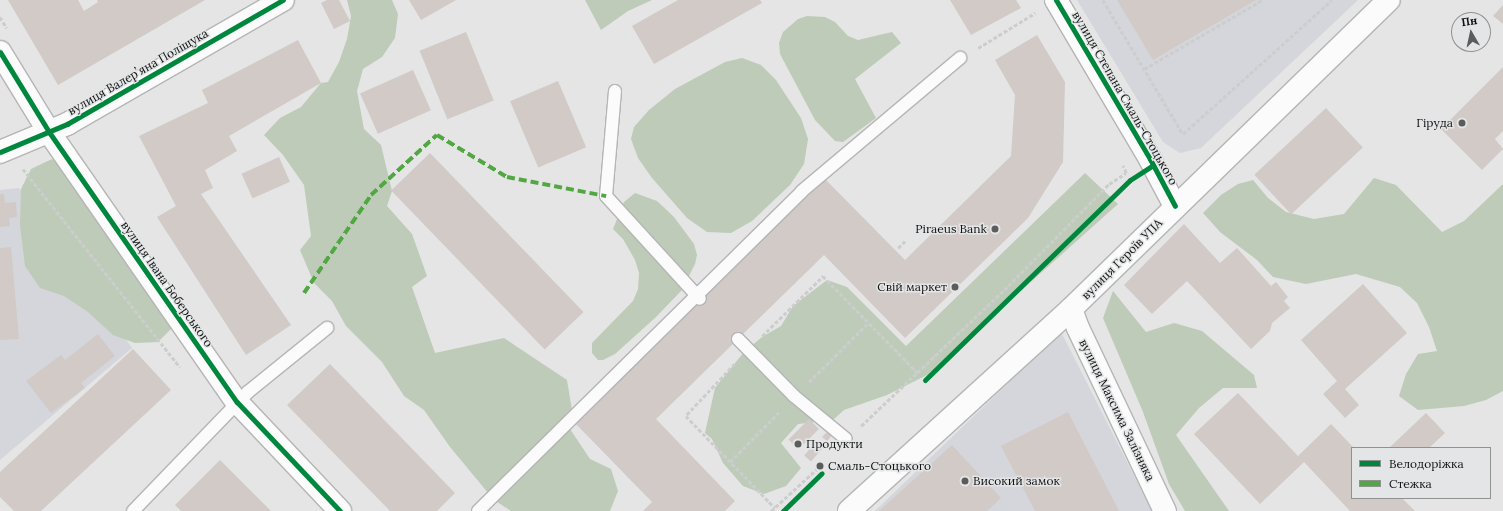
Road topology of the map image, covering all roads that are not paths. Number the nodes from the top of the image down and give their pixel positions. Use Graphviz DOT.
graph roads {
  1 [pos="283,0"];
  2 [pos="1056,0"];
  3 [pos="1389,0"];
  4 [pos="0,52"];
  5 [pos="960,58"];
  6 [pos="615,91"];
  7 [pos="49,132"];
  8 [pos="0,152"];
  9 [pos="1175,206"];
  10 [pos="698,297"];
  11 [pos="1071,309"];
  12 [pos="327,328"];
  13 [pos="738,339"];
  14 [pos="237,402"];
  15 [pos="846,439"];
  16 [pos="133,511"];
  17 [pos="340,511"];
  18 [pos="478,511"];
  19 [pos="849,511"];
  20 [pos="1165,511"];
  1 -- 7 [label="street, вулиця Валерʼяна Поліщука"];
  2 -- 9 [label="street, вулиця Степана Смаль-Стоцького"];
  3 -- 9 [label="street, вулиця Героїв УПА"];
  4 -- 7 [label="street, вулиця Івана Боберського"];
  5 -- 10 [label="lane"];
  6 -- 10 [label="lane"];
  7 -- 8 [label="street, вулиця Валерʼяна Поліщука"];
  7 -- 14 [label="street, вулиця Івана Боберського"];
  9 -- 11 [label="street, вулиця Героїв УПА"];
  10 -- 18 [label="lane"];
  11 -- 19 [label="street, вулиця Героїв УПА"];
  11 -- 20 [label="street, вулиця Максима Залізняка"];
  12 -- 14 [label="lane"];
  13 -- 15 [label="lane"];
  14 -- 16 [label="lane"];
  14 -- 17 [label="street, вулиця Івана Боберського"];
}
